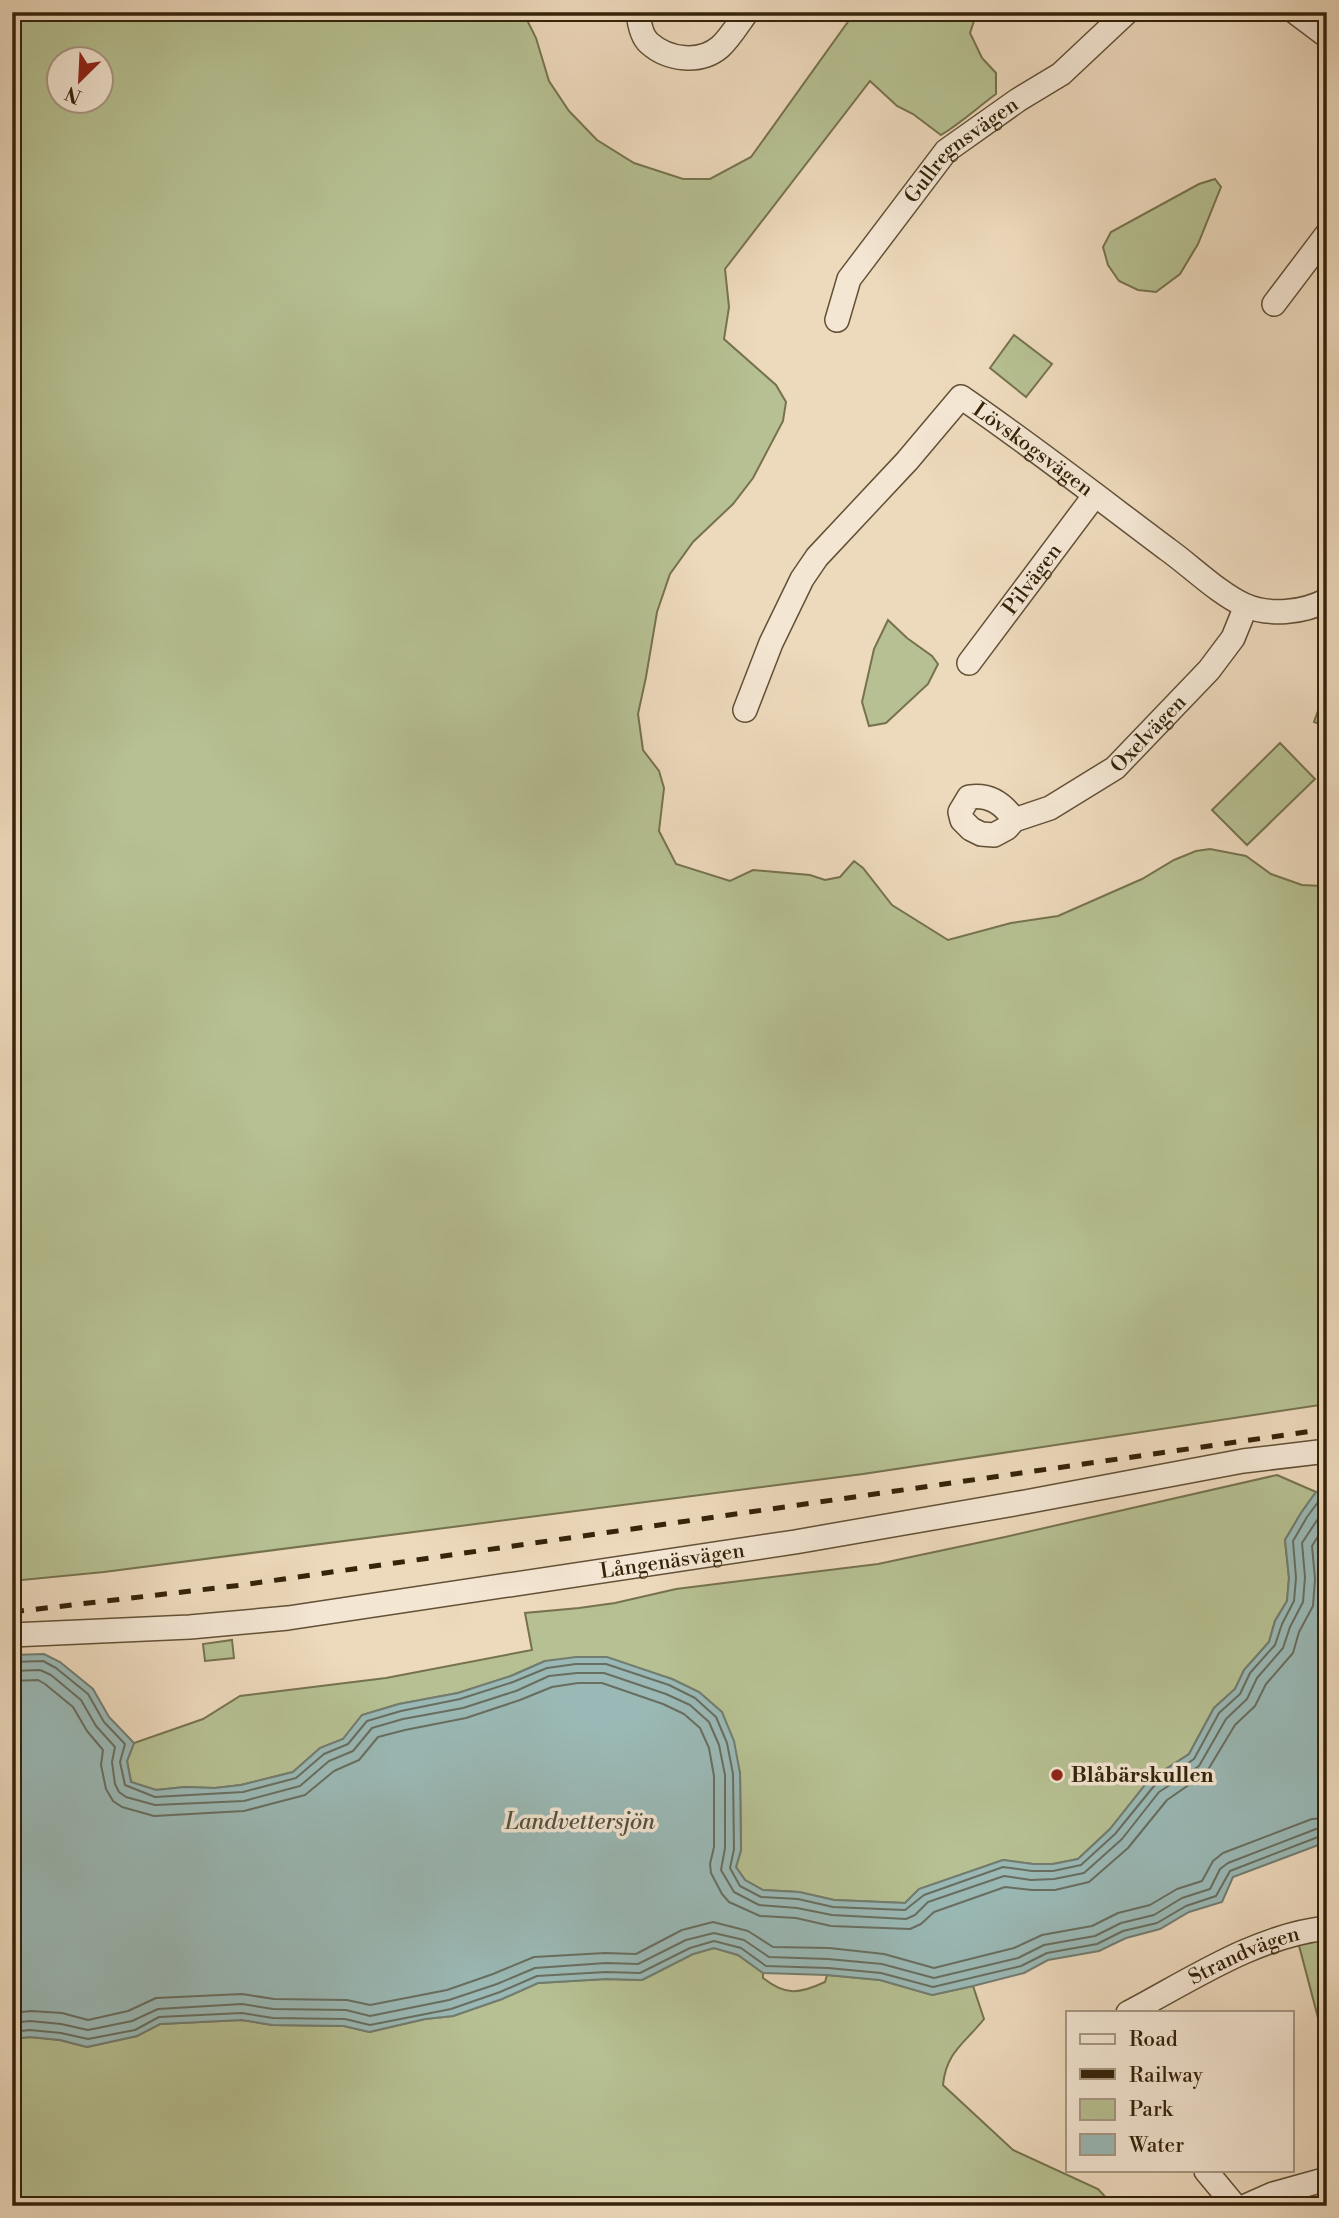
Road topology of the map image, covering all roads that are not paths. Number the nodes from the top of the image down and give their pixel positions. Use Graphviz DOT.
graph roads {
  1 [pos="638,12"];
  2 [pos="747,12"];
  3 [pos="1127,12"];
  4 [pos="1295,12"];
  5 [pos="1327,36"];
  6 [pos="1327,234"];
  7 [pos="1274,304"];
  8 [pos="837,320"];
  9 [pos="1095,495"];
  10 [pos="1327,600"];
  11 [pos="1246,606"];
  12 [pos="969,663"];
  13 [pos="745,710"];
  14 [pos="1014,820"];
  15 [pos="1327,1451"];
  16 [pos="12,1635"];
  17 [pos="1327,1928"];
  18 [pos="1132,2011"];
  19 [pos="1207,2172"];
  20 [pos="1327,2179"];
  21 [pos="1235,2206"];
  22 [pos="1246,2206"];
  1 -- 2 [label="street"];
  3 -- 8 [label="street, Gullregnsvägen"];
  4 -- 5 [label="street"];
  6 -- 7 [label="street"];
  9 -- 11 [label="street, Lövskogsvägen"];
  9 -- 12 [label="street, Pilvägen"];
  9 -- 13 [label="street, Lövskogsvägen"];
  10 -- 11 [label="street, Lövskogsvägen"];
  11 -- 14 [label="street, Oxelvägen"];
  15 -- 16 [label="street, Långenäsvägen"];
  17 -- 18 [label="street, Strandvägen"];
  19 -- 21 [label="street"];
  20 -- 22 [label="street"];
}
